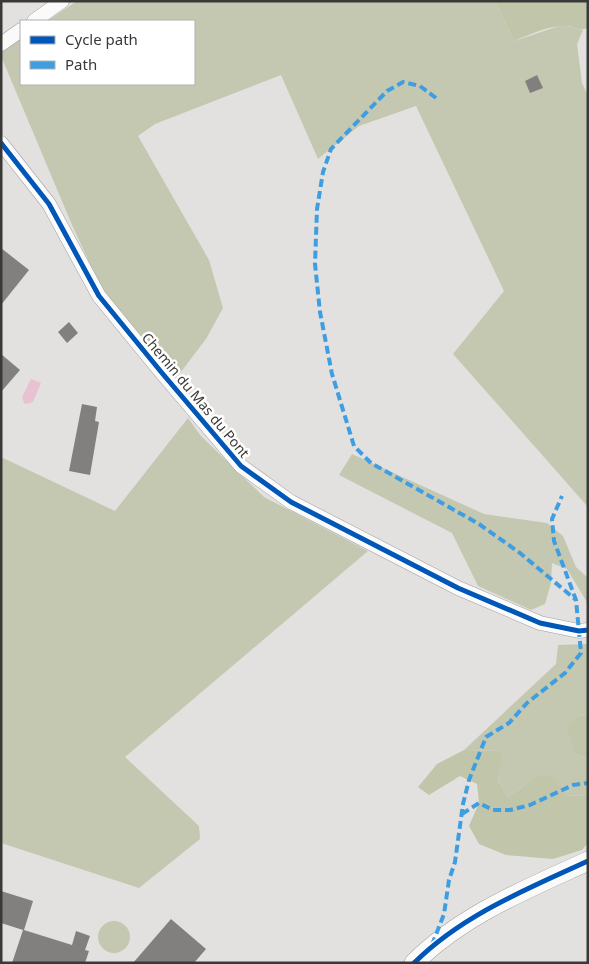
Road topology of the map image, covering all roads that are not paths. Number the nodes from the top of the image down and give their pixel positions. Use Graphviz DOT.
graph roads {
  1 [pos="62,1"];
  2 [pos="35,20"];
  3 [pos="20,31"];
  4 [pos="1,44"];
  5 [pos="1,143"];
  6 [pos="588,630"];
  7 [pos="588,861"];
  8 [pos="414,963"];
  1 -- 2 [label="street"];
  3 -- 4 [label="street"];
  5 -- 6 [label="street, Chemin du Mas du Pont"];
  7 -- 8 [label="street"];
}
